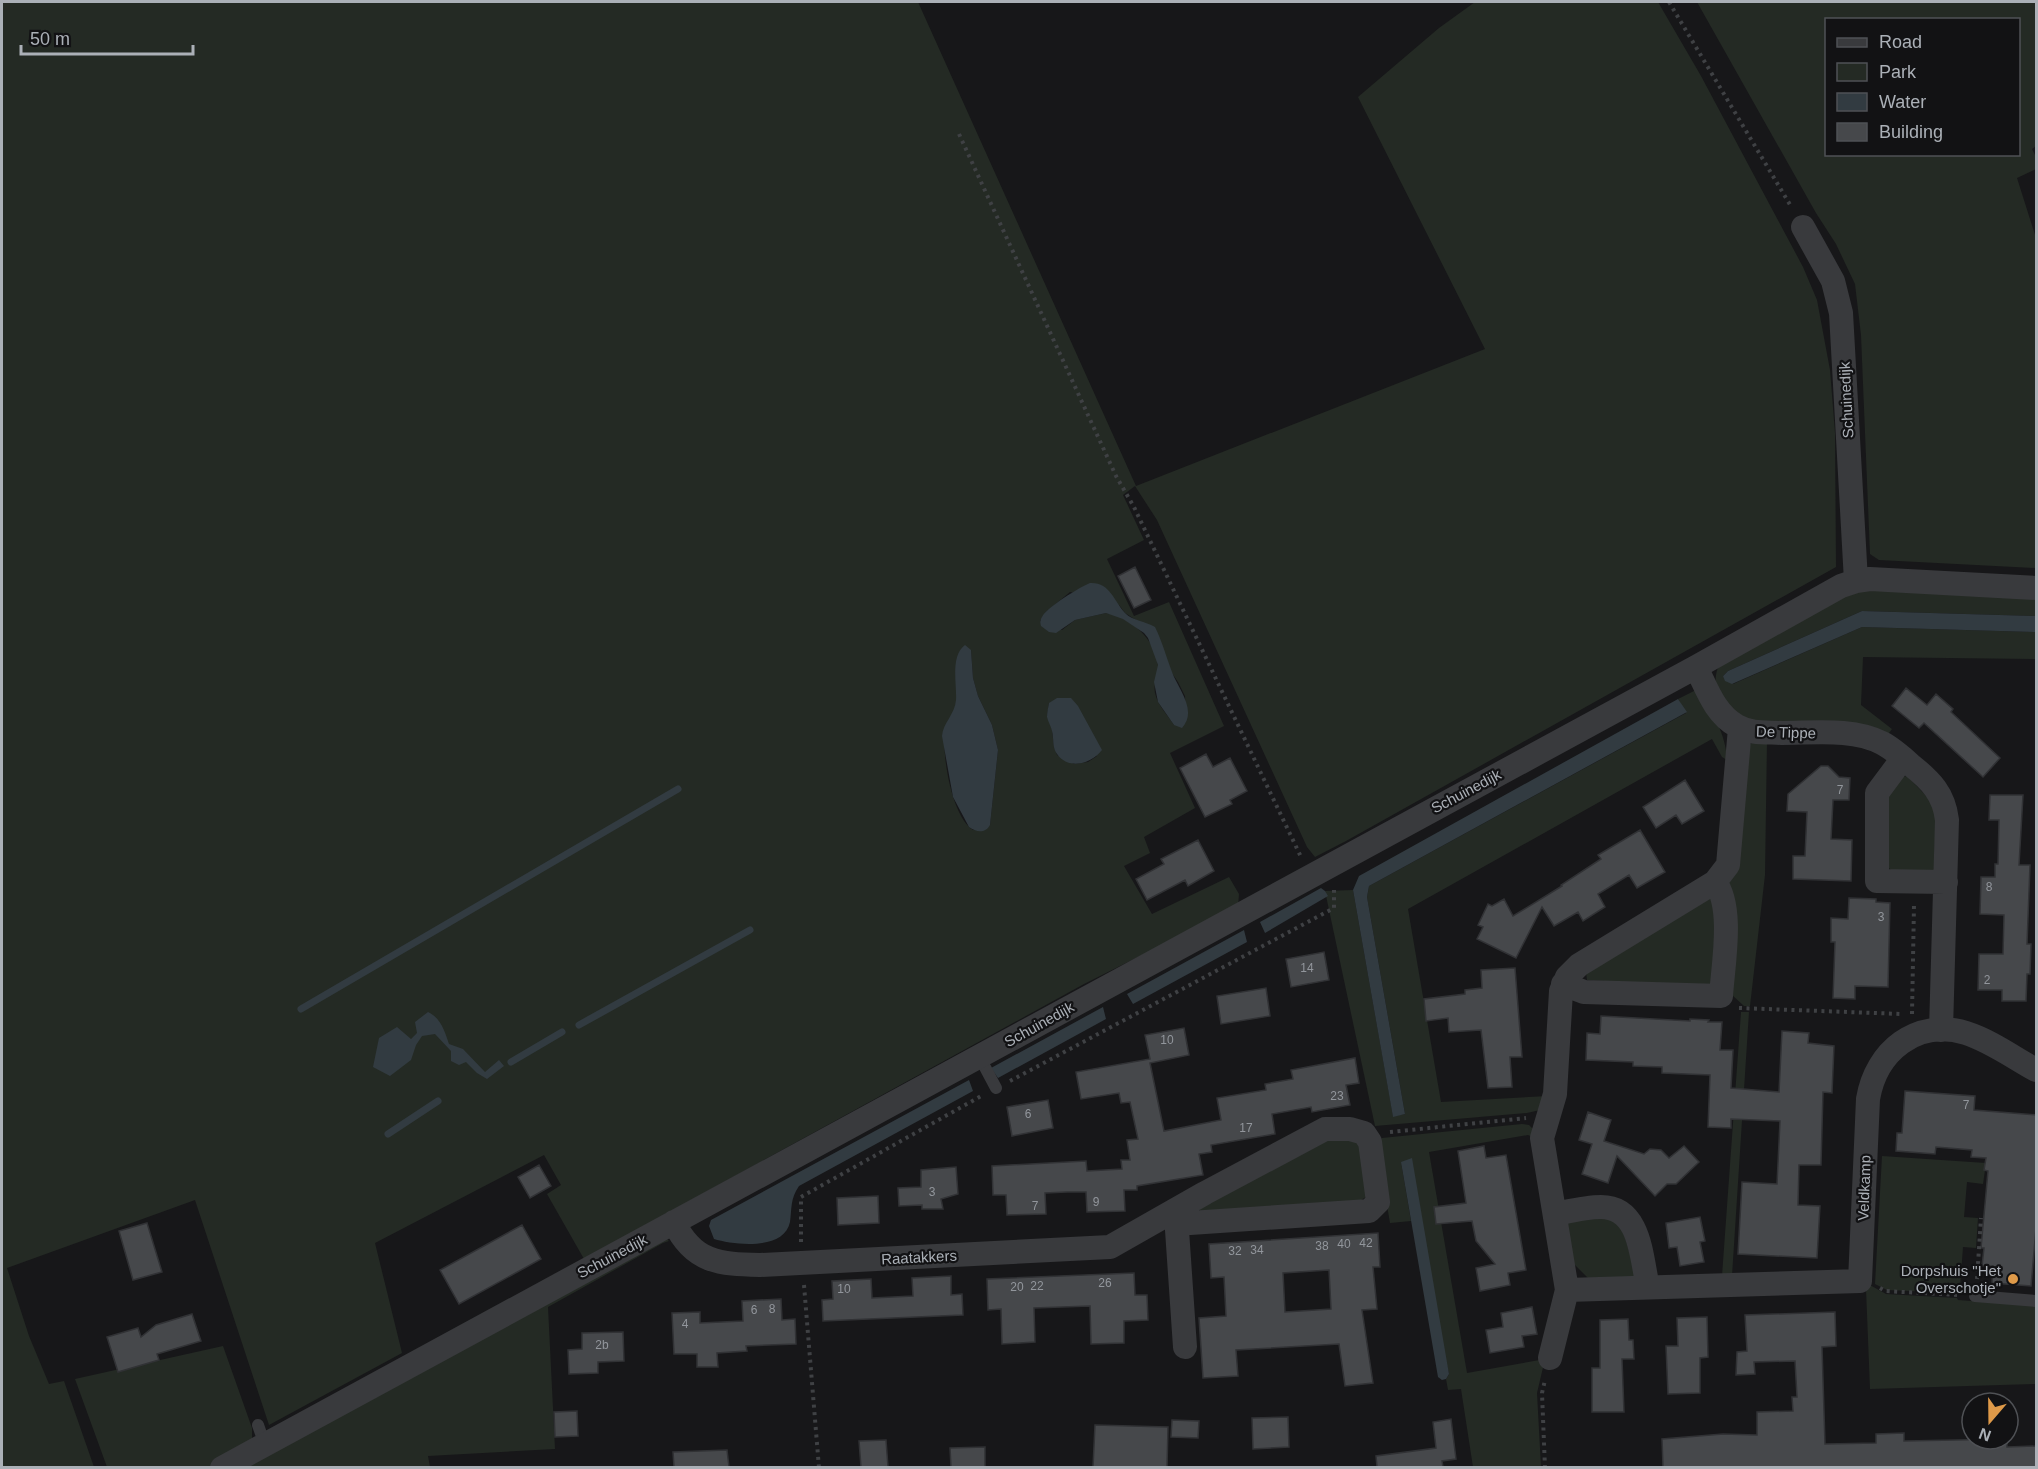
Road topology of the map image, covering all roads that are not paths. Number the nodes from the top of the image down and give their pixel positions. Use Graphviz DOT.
graph roads {
  1 [pos="1803,227"];
  2 [pos="1856,581"];
  3 [pos="2037,588"];
  4 [pos="1696,668"];
  5 [pos="1740,728"];
  6 [pos="1903,758"];
  7 [pos="1715,882"];
  8 [pos="1946,882"];
  9 [pos="1563,984"];
  10 [pos="1941,1030"];
  11 [pos="979,1056"];
  12 [pos="2037,1070"];
  13 [pos="996,1088"];
  14 [pos="1555,1214"];
  15 [pos="1178,1215"];
  16 [pos="674,1222"];
  17 [pos="1648,1287"];
  18 [pos="1567,1290"];
  19 [pos="1975,1296"];
  20 [pos="2037,1301"];
  21 [pos="1185,1347"];
  22 [pos="1550,1358"];
  23 [pos="222,1467"];
  1 -- 2 [label="street, Schuinedijk"];
  2 -- 3 [label="street, Schuinedijk"];
  2 -- 4 [label="street, Schuinedijk"];
  4 -- 5 [label="street, De Tippe"];
  4 -- 11 [label="street, Schuinedijk"];
  5 -- 6 [label="street, De Tippe"];
  5 -- 7 [label="street"];
  6 -- 8 [label="street, De Tippe"];
  6 -- 8 [label="street"];
  7 -- 9 [label="street"];
  7 -- 9 [label="street"];
  8 -- 10 [label="street, De Tippe"];
  9 -- 14 [label="street"];
  10 -- 12 [label="street, Veldkamp"];
  10 -- 17 [label="street, Veldkamp"];
  11 -- 13 [label="lane"];
  11 -- 16 [label="street, Schuinedijk"];
  14 -- 17 [label="street"];
  14 -- 18 [label="street"];
  15 -- 15 [label="street, Raatakkers"];
  15 -- 16 [label="street, Raatakkers"];
  15 -- 21 [label="street"];
  16 -- 23 [label="street, Schuinedijk"];
  17 -- 18 [label="street"];
  18 -- 22 [label="street"];
  19 -- 20 [label="lane"];
}
